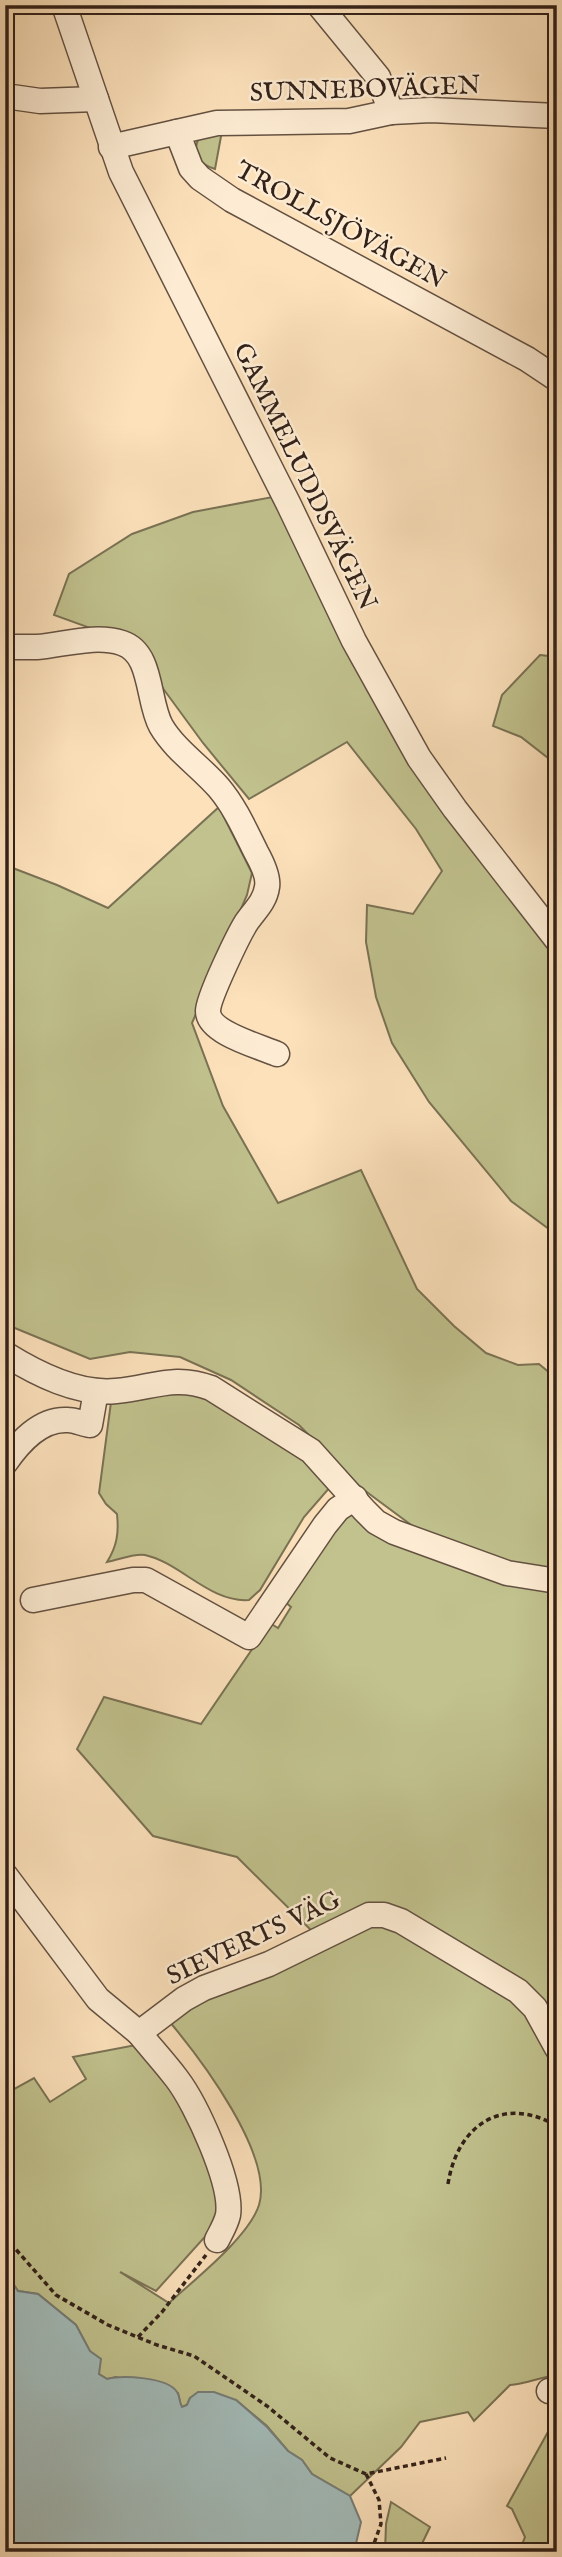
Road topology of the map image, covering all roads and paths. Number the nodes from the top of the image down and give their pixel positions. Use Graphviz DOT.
graph roads {
  1 [pos="64,5"];
  2 [pos="319,5"];
  3 [pos="5,96"];
  4 [pos="96,99"];
  5 [pos="391,112"];
  6 [pos="557,116"];
  7 [pos="177,132"];
  8 [pos="111,147"];
  9 [pos="557,379"];
  10 [pos="5,647"];
  11 [pos="557,940"];
  12 [pos="277,1054"];
  13 [pos="5,1354"];
  14 [pos="96,1391"];
  15 [pos="5,1463"];
  16 [pos="355,1498"];
  17 [pos="557,1581"];
  18 [pos="33,1600"];
  19 [pos="5,1875"];
  20 [pos="139,2033"];
  21 [pos="557,2048"];
  22 [pos="557,2126"];
  23 [pos="449,2184"];
  24 [pos="5,2237"];
  25 [pos="217,2240"];
  26 [pos="138,2337"];
  27 [pos="446,2458"];
  28 [pos="366,2474"];
  29 [pos="557,2521"];
  30 [pos="371,2552"];
  31 [pos="553,2552"];
  1 -- 4 [label="street, GAMMELUDDSVÄGEN"];
  2 -- 5 [label="street"];
  3 -- 4 [label="street"];
  4 -- 8 [label="street, GAMMELUDDSVÄGEN"];
  5 -- 6 [label="street, SUNNEBOVÄGEN"];
  5 -- 7 [label="street, SUNNEBOVÄGEN"];
  7 -- 8 [label="street"];
  7 -- 9 [label="street, TROLLSJÖVÄGEN"];
  8 -- 11 [label="street, GAMMELUDDSVÄGEN"];
  10 -- 12 [label="street"];
  13 -- 14 [label="street"];
  14 -- 15 [label="street"];
  14 -- 16 [label="street"];
  16 -- 17 [label="street"];
  16 -- 18 [label="street"];
  19 -- 20 [label="street"];
  20 -- 21 [label="street, SIEVERTS VÄG"];
  20 -- 25 [label="street"];
  22 -- 23 [label="path"];
  24 -- 26 [label="path"];
  25 -- 26 [label="path"];
  26 -- 28 [label="path"];
  27 -- 28 [label="path"];
  28 -- 30 [label="path"];
  29 -- 31 [label="path"];
}
